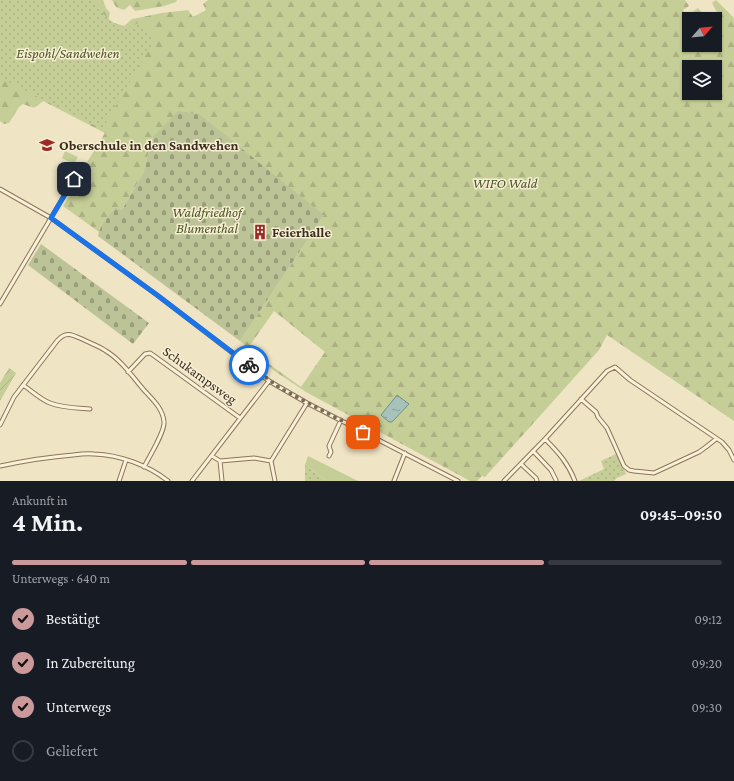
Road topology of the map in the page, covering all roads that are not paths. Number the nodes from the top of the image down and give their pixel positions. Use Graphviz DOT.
graph roads {
  1 [pos="74,179"];
  2 [pos="0,189"];
  3 [pos="51,218"];
  4 [pos="0,304"];
  5 [pos="128,372"];
  6 [pos="269,380"];
  7 [pos="23,385"];
  8 [pos="581,399"];
  9 [pos="307,403"];
  10 [pos="90,409"];
  11 [pos="240,418"];
  12 [pos="341,420"];
  13 [pos="0,425"];
  14 [pos="545,439"];
  15 [pos="716,439"];
  16 [pos="533,451"];
  17 [pos="405,453"];
  18 [pos="212,456"];
  19 [pos="329,456"];
  20 [pos="126,460"];
  21 [pos="734,460"];
  22 [pos="220,461"];
  23 [pos="271,461"];
  24 [pos="521,464"];
  25 [pos="0,466"];
  26 [pos="144,467"];
  27 [pos="556,480"];
  28 [pos="119,481"];
  29 [pos="168,481"];
  30 [pos="192,481"];
  31 [pos="222,481"];
  32 [pos="275,481"];
  33 [pos="394,481"];
  34 [pos="458,481"];
  35 [pos="504,481"];
  36 [pos="538,481"];
  37 [pos="575,481"];
  1 -- 3 [label="street"];
  2 -- 3 [label="street"];
  3 -- 4 [label="street"];
  3 -- 6 [label="street"];
  5 -- 7 [label="street"];
  5 -- 11 [label="street, Schukampsweg"];
  5 -- 26 [label="street"];
  6 -- 9 [label="street"];
  6 -- 11 [label="street"];
  7 -- 10 [label="street"];
  7 -- 13 [label="street"];
  8 -- 14 [label="street"];
  8 -- 15 [label="street"];
  8 -- 15 [label="street"];
  9 -- 12 [label="street"];
  9 -- 23 [label="street"];
  11 -- 18 [label="street"];
  12 -- 17 [label="street"];
  12 -- 19 [label="street"];
  14 -- 16 [label="street"];
  14 -- 37 [label="street"];
  15 -- 21 [label="street"];
  16 -- 24 [label="street"];
  16 -- 27 [label="street"];
  17 -- 33 [label="street"];
  17 -- 34 [label="street"];
  18 -- 22 [label="street"];
  18 -- 30 [label="street"];
  20 -- 25 [label="street"];
  20 -- 26 [label="street"];
  20 -- 28 [label="street"];
  22 -- 23 [label="street"];
  22 -- 31 [label="street"];
  23 -- 32 [label="street"];
  24 -- 35 [label="street"];
  24 -- 36 [label="street"];
  26 -- 29 [label="street"];
}
